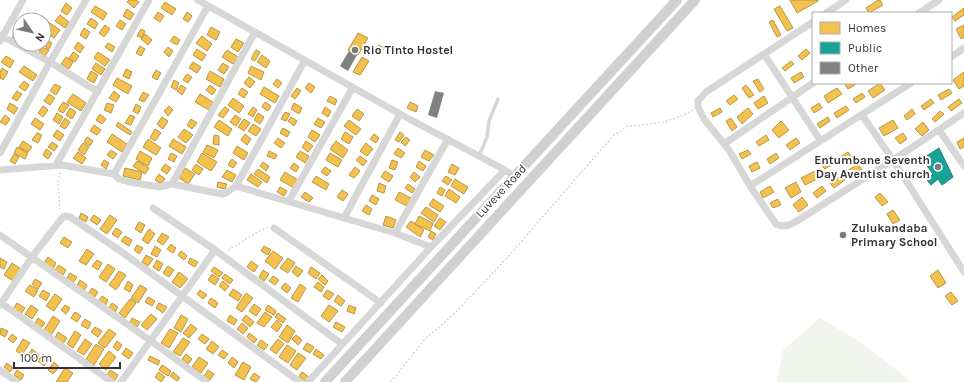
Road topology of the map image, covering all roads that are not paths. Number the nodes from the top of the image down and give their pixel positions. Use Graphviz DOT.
graph roads {
  1 [pos="23,0"];
  2 [pos="86,0"];
  3 [pos="149,0"];
  4 [pos="198,0"];
  5 [pos="677,0"];
  6 [pos="695,0"];
  7 [pos="846,0"];
  8 [pos="939,0"];
  9 [pos="208,6"];
  10 [pos="828,12"];
  11 [pos="921,12"];
  12 [pos="812,23"];
  13 [pos="256,32"];
  14 [pos="1,38"];
  15 [pos="964,48"];
  16 [pos="764,54"];
  17 [pos="952,56"];
  18 [pos="305,60"];
  19 [pos="50,62"];
  20 [pos="812,84"];
  21 [pos="909,84"];
  22 [pos="353,87"];
  23 [pos="98,92"];
  24 [pos="792,97"];
  25 [pos="498,99"];
  26 [pos="964,113"];
  27 [pos="400,114"];
  28 [pos="862,115"];
  29 [pos="939,130"];
  30 [pos="448,139"];
  31 [pos="820,140"];
  32 [pos="724,144"];
  33 [pos="0,153"];
  34 [pos="479,156"];
  35 [pos="893,160"];
  36 [pos="59,165"];
  37 [pos="964,166"];
  38 [pos="0,170"];
  39 [pos="505,170"];
  40 [pos="114,174"];
  41 [pos="515,177"];
  42 [pos="172,184"];
  43 [pos="236,186"];
  44 [pos="750,186"];
  45 [pos="289,201"];
  46 [pos="153,208"];
  47 [pos="344,218"];
  48 [pos="274,228"];
  49 [pos="395,233"];
  50 [pos="0,235"];
  51 [pos="431,247"];
  52 [pos="218,253"];
  53 [pos="32,257"];
  54 [pos="964,272"];
  55 [pos="183,296"];
  56 [pos="381,303"];
  57 [pos="0,304"];
  58 [pos="151,341"];
  59 [pos="342,344"];
  60 [pos="0,370"];
  61 [pos="17,382"];
  62 [pos="112,382"];
  63 [pos="121,382"];
  64 [pos="207,382"];
  65 [pos="300,382"];
  66 [pos="308,382"];
  67 [pos="325,382"];
  68 [pos="346,382"];
  1 -- 14 [label="street"];
  2 -- 19 [label="street"];
  3 -- 23 [label="street"];
  4 -- 9 [label="street"];
  5 -- 41 [label="street, Luveve Road"];
  6 -- 68 [label="street, Luveve Road"];
  7 -- 10 [label="street"];
  8 -- 11 [label="street"];
  9 -- 13 [label="street"];
  9 -- 40 [label="street"];
  12 -- 16 [label="street"];
  13 -- 18 [label="street"];
  13 -- 42 [label="street"];
  14 -- 19 [label="street"];
  15 -- 17 [label="street"];
  16 -- 24 [label="street"];
  16 -- 32 [label="street"];
  18 -- 22 [label="street"];
  18 -- 43 [label="street"];
  19 -- 23 [label="street"];
  19 -- 33 [label="street"];
  20 -- 24 [label="street"];
  21 -- 28 [label="street"];
  22 -- 27 [label="street"];
  22 -- 45 [label="street"];
  23 -- 36 [label="street"];
  24 -- 31 [label="street"];
  24 -- 32 [label="street"];
  25 -- 34 [label="lane"];
  26 -- 29 [label="street"];
  27 -- 30 [label="street"];
  27 -- 47 [label="street"];
  28 -- 31 [label="street"];
  28 -- 35 [label="street"];
  29 -- 35 [label="street"];
  29 -- 37 [label="street"];
  30 -- 34 [label="street"];
  30 -- 49 [label="street"];
  31 -- 44 [label="street"];
  32 -- 44 [label="street"];
  34 -- 39 [label="street"];
  35 -- 44 [label="street"];
  35 -- 54 [label="street"];
  36 -- 38 [label="street"];
  36 -- 40 [label="street"];
  39 -- 41 [label="street"];
  39 -- 51 [label="street"];
  40 -- 42 [label="street"];
  41 -- 67 [label="street, Luveve Road"];
  42 -- 43 [label="street"];
  43 -- 45 [label="street"];
  45 -- 47 [label="street"];
  46 -- 52 [label="street"];
  47 -- 49 [label="street"];
  48 -- 56 [label="street"];
  49 -- 51 [label="street"];
  50 -- 53 [label="street"];
  51 -- 56 [label="street"];
  52 -- 55 [label="street"];
  52 -- 59 [label="street"];
  53 -- 55 [label="street"];
  53 -- 57 [label="street"];
  53 -- 58 [label="street"];
  55 -- 58 [label="street"];
  55 -- 65 [label="street"];
  56 -- 59 [label="street"];
  57 -- 62 [label="street"];
  58 -- 63 [label="street"];
  58 -- 64 [label="street"];
  59 -- 66 [label="street"];
  60 -- 61 [label="street"];
}
